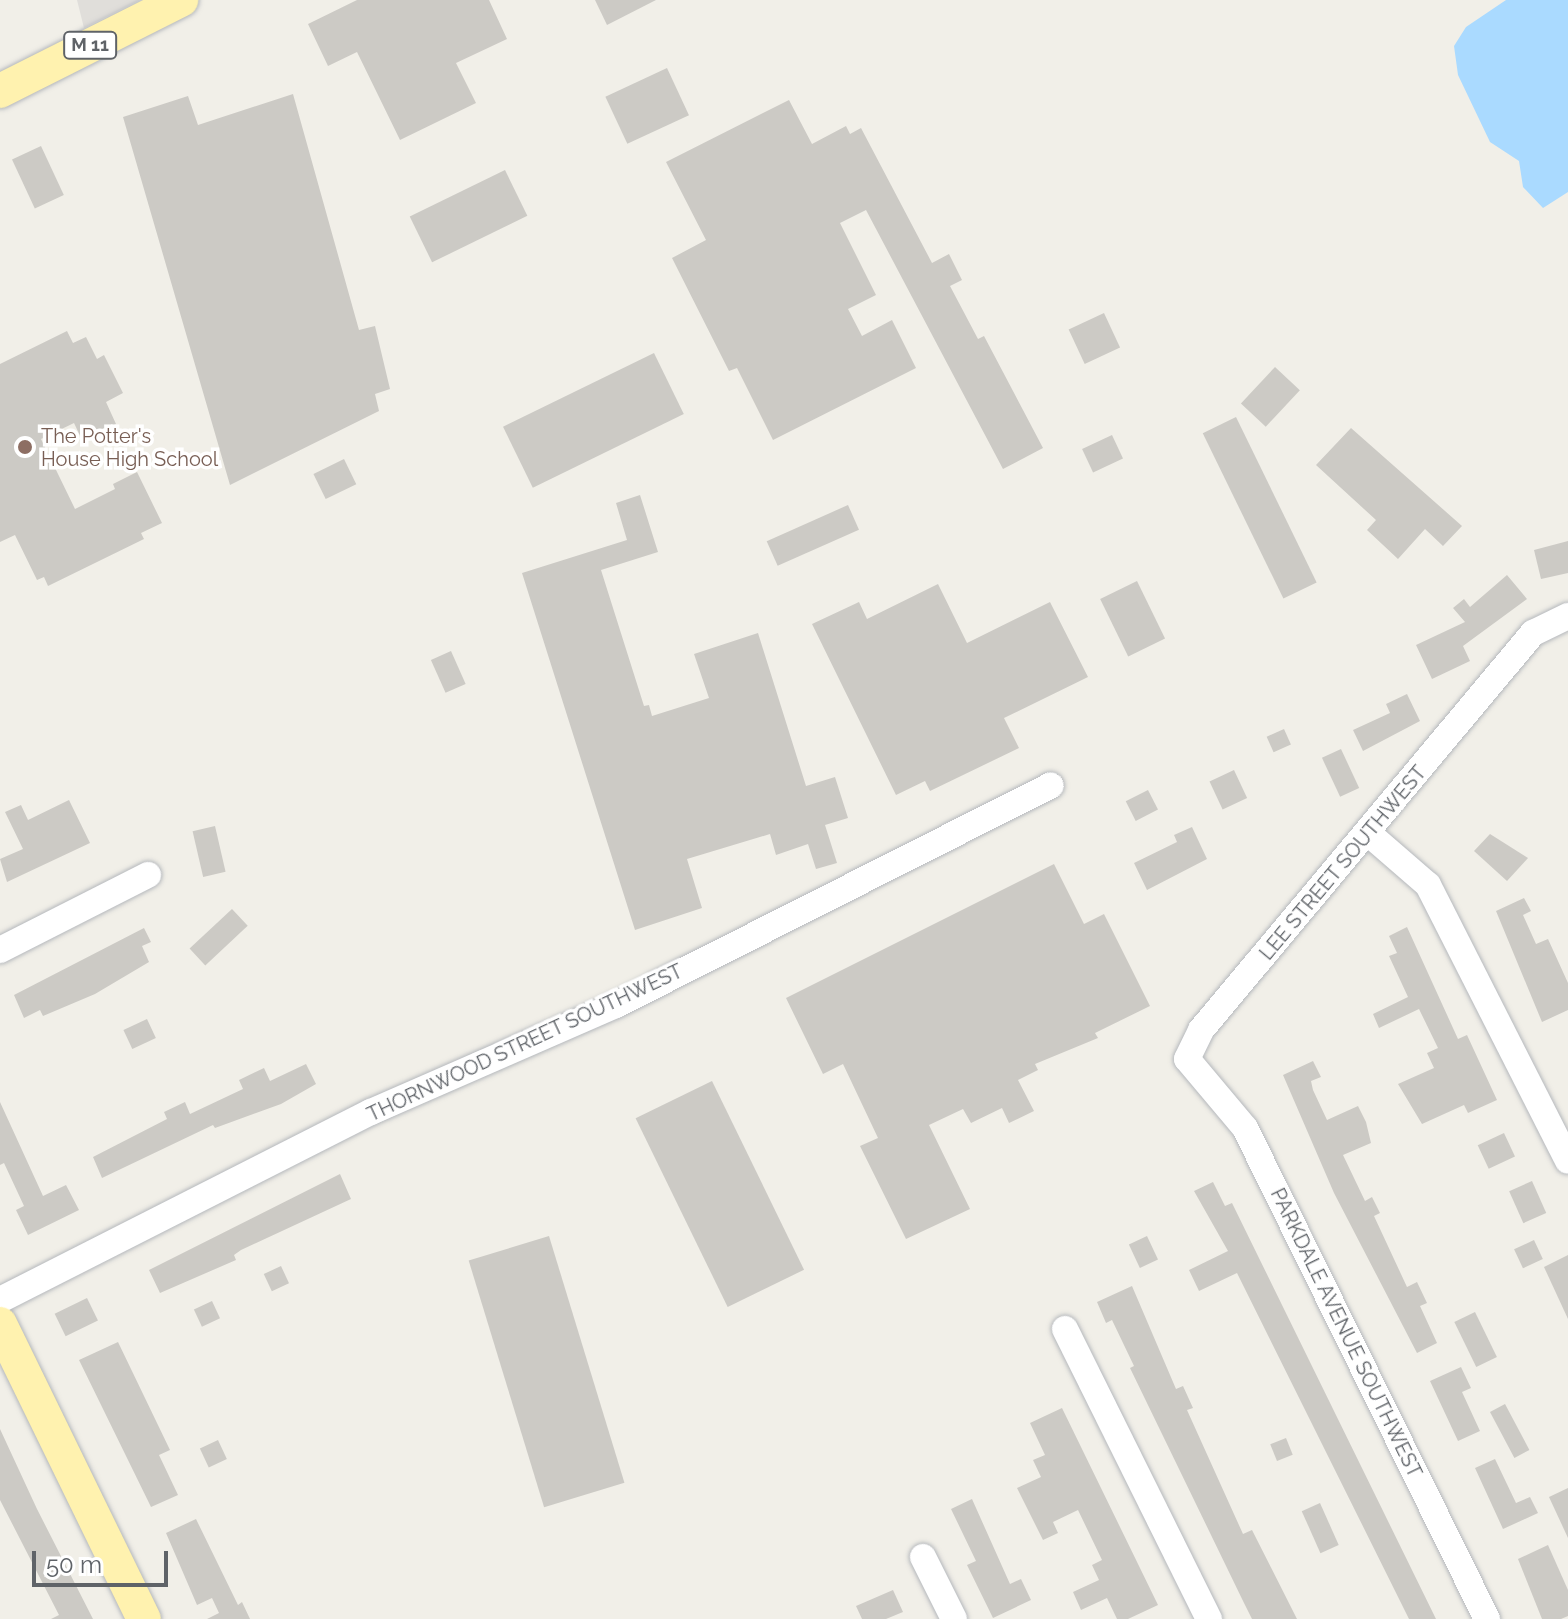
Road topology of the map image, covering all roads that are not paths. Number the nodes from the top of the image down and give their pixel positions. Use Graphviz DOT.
graph roads {
  1 [pos="181,0"];
  2 [pos="0,91"];
  3 [pos="1568,616"];
  4 [pos="1051,785"];
  5 [pos="1368,833"];
  6 [pos="148,875"];
  7 [pos="0,950"];
  8 [pos="1187,1059"];
  9 [pos="1568,1161"];
  10 [pos="0,1300"];
  11 [pos="0,1325"];
  12 [pos="1065,1329"];
  13 [pos="923,1557"];
  14 [pos="144,1619"];
  15 [pos="954,1619"];
  16 [pos="1209,1619"];
  17 [pos="1487,1619"];
  1 -- 2 [label="main road, M 11"];
  3 -- 5 [label="street, LEE STREET SOUTHWEST"];
  4 -- 10 [label="street, THORNWOOD STREET SOUTHWEST"];
  5 -- 8 [label="street, LEE STREET SOUTHWEST"];
  5 -- 9 [label="street"];
  6 -- 7 [label="street"];
  8 -- 17 [label="street, PARKDALE AVENUE SOUTHWEST"];
  11 -- 14 [label="main road"];
  12 -- 16 [label="street"];
  13 -- 15 [label="street"];
}
